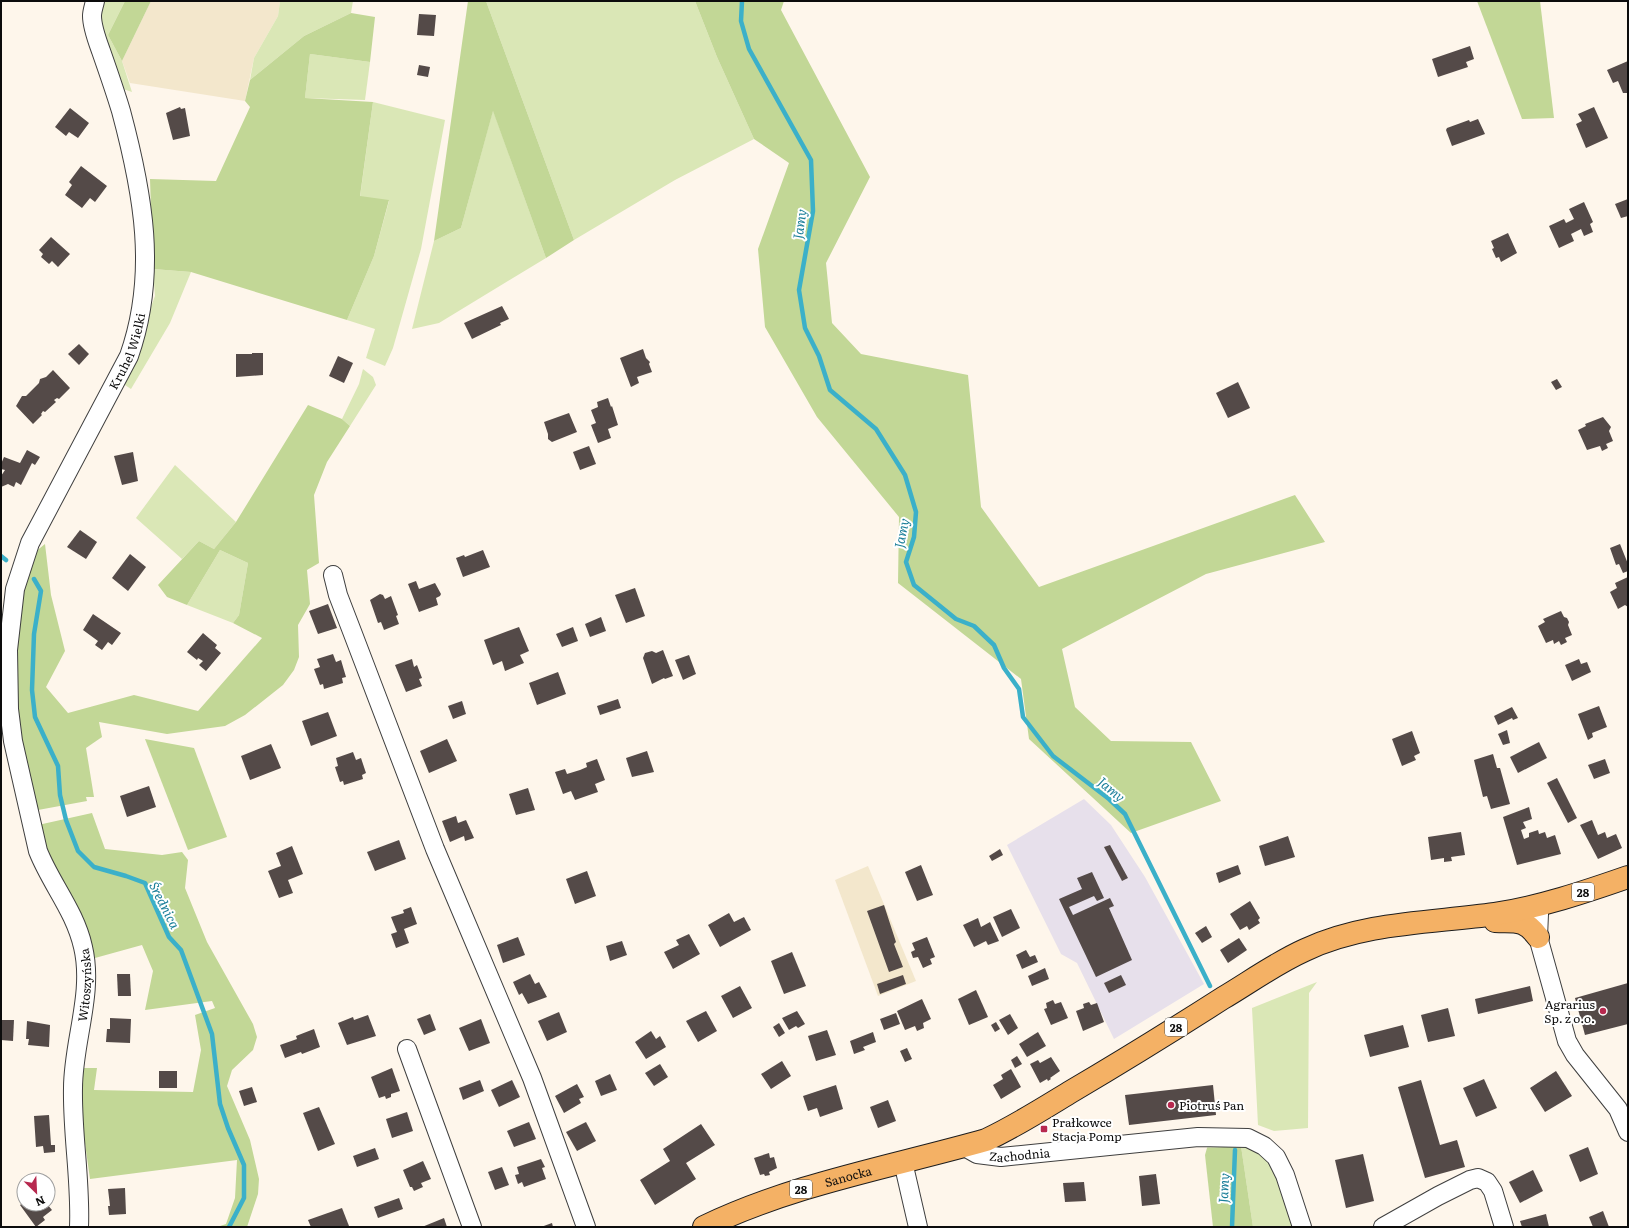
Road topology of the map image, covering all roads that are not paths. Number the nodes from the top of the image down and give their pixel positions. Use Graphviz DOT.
graph roads {
  1 [pos="95,1"];
  2 [pos="333,575"];
  3 [pos="8,685"];
  4 [pos="1628,877"];
  5 [pos="1537,904"];
  6 [pos="1458,919"];
  7 [pos="1538,936"];
  8 [pos="407,1049"];
  9 [pos="1628,1132"];
  10 [pos="963,1146"];
  11 [pos="903,1162"];
  12 [pos="80,1227"];
  13 [pos="472,1227"];
  14 [pos="586,1227"];
  15 [pos="704,1227"];
  16 [pos="918,1227"];
  17 [pos="1302,1227"];
  18 [pos="1383,1227"];
  19 [pos="1504,1227"];
  1 -- 3 [label="street, Kruhel Wielki"];
  2 -- 14 [label="street"];
  3 -- 12 [label="street, Witoszyńska"];
  4 -- 5 [label="main road, 28"];
  5 -- 6 [label="main road, 28"];
  5 -- 7 [label="street"];
  6 -- 7 [label="main road"];
  6 -- 10 [label="main road, 28"];
  7 -- 9 [label="street"];
  8 -- 13 [label="street"];
  10 -- 11 [label="main road, 28"];
  10 -- 17 [label="street, Zachodnia"];
  11 -- 15 [label="main road, Sanocka / 28"];
  11 -- 16 [label="street"];
  18 -- 19 [label="street"];
}
